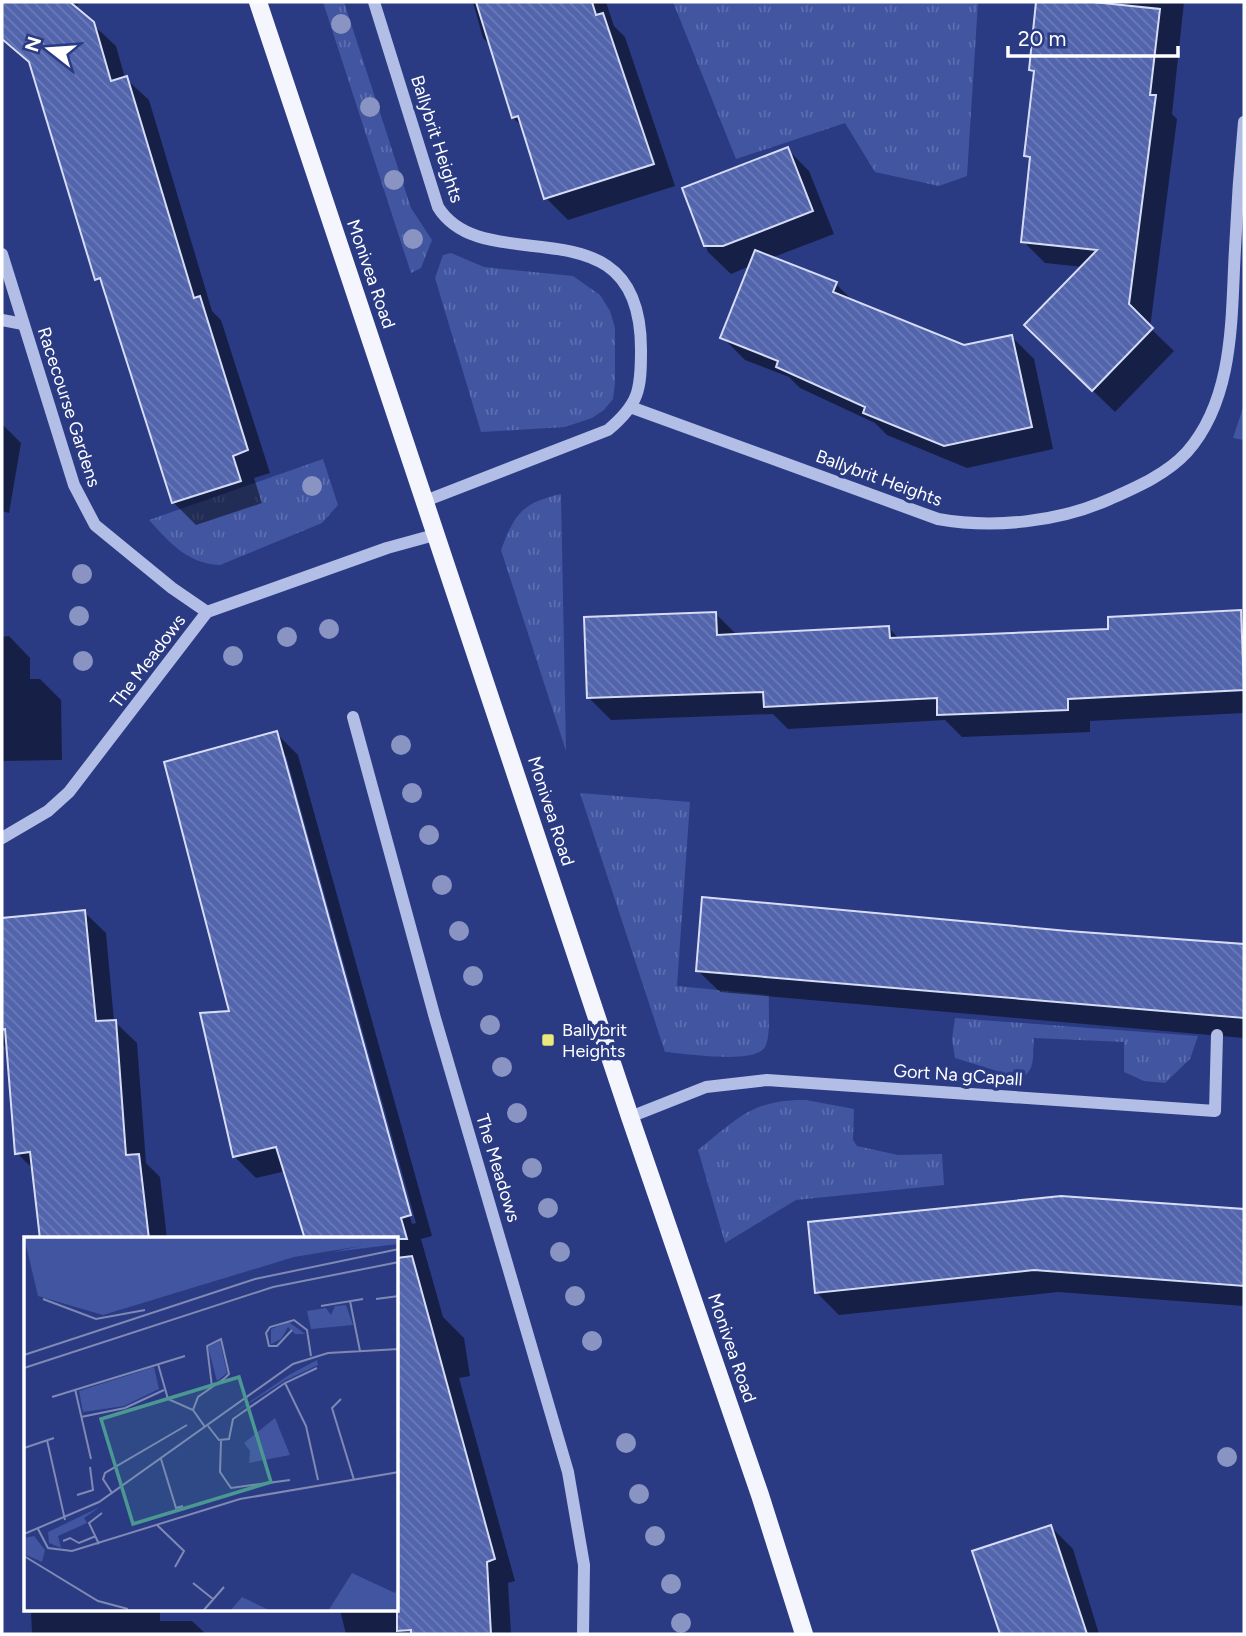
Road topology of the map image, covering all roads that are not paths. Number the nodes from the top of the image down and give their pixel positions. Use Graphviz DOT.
graph roads {
  1 [pos="258,2"];
  2 [pos="374,2"];
  3 [pos="1244,122"];
  4 [pos="2,254"];
  5 [pos="2,320"];
  6 [pos="23,324"];
  7 [pos="632,408"];
  8 [pos="425,501"];
  9 [pos="438,534"];
  10 [pos="207,612"];
  11 [pos="353,717"];
  12 [pos="2,838"];
  13 [pos="1217,1035"];
  14 [pos="630,1117"];
  15 [pos="583,1634"];
  16 [pos="804,1634"];
  1 -- 8 [label="main road, Monivea Road"];
  2 -- 7 [label="street, Ballybrit Heights"];
  3 -- 7 [label="street, Ballybrit Heights"];
  4 -- 6 [label="street, Racecourse Gardens"];
  5 -- 6 [label="street, Racecourse Gardens"];
  6 -- 10 [label="street, Racecourse Gardens"];
  7 -- 8 [label="street"];
  8 -- 9 [label="main road, Monivea Road"];
  9 -- 10 [label="street, The Meadows"];
  9 -- 14 [label="main road, Monivea Road"];
  10 -- 12 [label="street, The Meadows"];
  11 -- 15 [label="street, The Meadows"];
  13 -- 14 [label="street, Gort Na gCapall"];
  14 -- 16 [label="main road, Monivea Road"];
}
